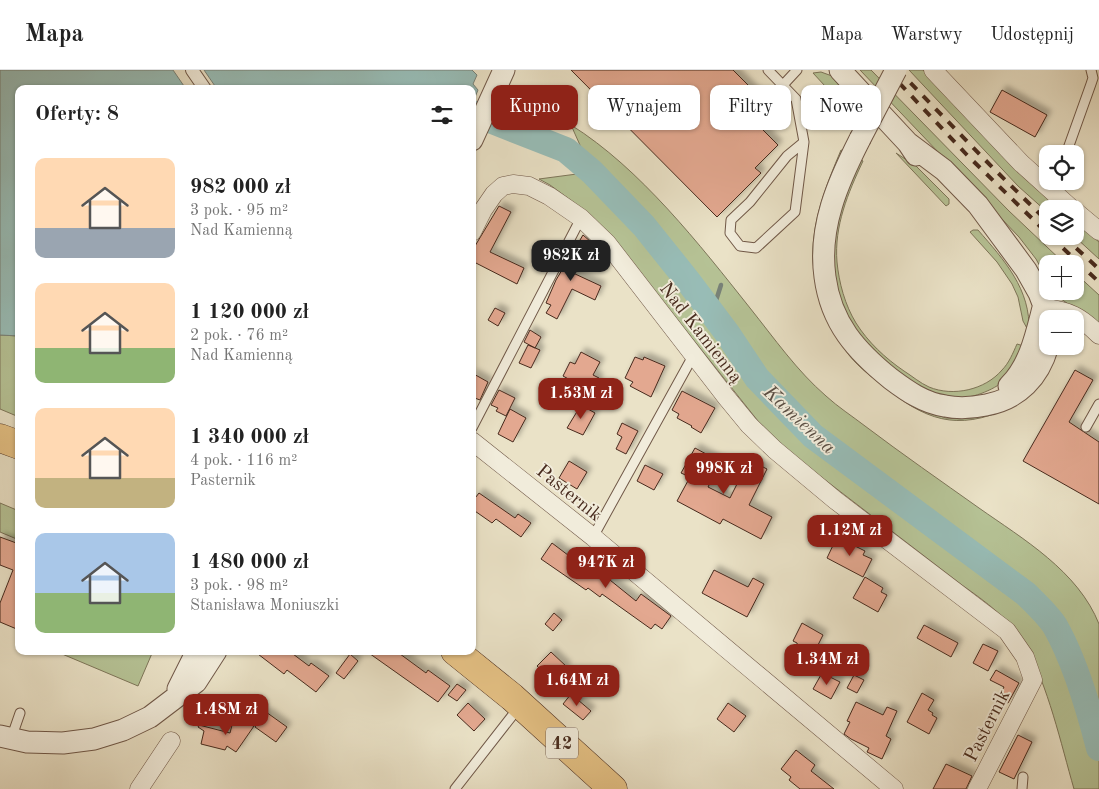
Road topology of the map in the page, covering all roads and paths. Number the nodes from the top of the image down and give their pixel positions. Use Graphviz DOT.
graph roads {
  1 [pos="192,70"];
  2 [pos="768,70"];
  3 [pos="797,70"];
  4 [pos="840,70"];
  5 [pos="896,70"];
  6 [pos="1091,70"];
  7 [pos="939,72"];
  8 [pos="500,79"];
  9 [pos="202,85"];
  10 [pos="783,85"];
  11 [pos="791,94"];
  12 [pos="476,133"];
  13 [pos="804,142"];
  14 [pos="1069,145"];
  15 [pos="1039,176"];
  16 [pos="1056,190"];
  17 [pos="1065,200"];
  18 [pos="581,218"];
  19 [pos="1084,218"];
  20 [pos="476,224"];
  21 [pos="1099,231"];
  22 [pos="1043,310"];
  23 [pos="1084,321"];
  24 [pos="1084,331"];
  25 [pos="1099,336"];
  26 [pos="1042,355"];
  27 [pos="693,356"];
  28 [pos="1099,404"];
  29 [pos="476,420"];
  30 [pos="1086,427"];
  31 [pos="0,432"];
  32 [pos="15,437"];
  33 [pos="0,438"];
  34 [pos="15,444"];
  35 [pos="476,444"];
  36 [pos="593,537"];
  37 [pos="195,655"];
  38 [pos="213,655"];
  39 [pos="460,655"];
  40 [pos="468,655"];
  41 [pos="1034,680"];
  42 [pos="172,699"];
  43 [pos="516,701"];
  44 [pos="20,713"];
  45 [pos="5,738"];
  46 [pos="171,741"];
  47 [pos="1022,777"];
  48 [pos="139,789"];
  49 [pos="454,789"];
  50 [pos="613,789"];
  51 [pos="894,789"];
  52 [pos="977,789"];
  53 [pos="1022,789"];
  1 -- 9 [label="street"];
  2 -- 10 [label="lane"];
  3 -- 10 [label="lane"];
  4 -- 22 [label="street"];
  5 -- 26 [label="street, bridge"];
  6 -- 14 [label="lane"];
  7 -- 15 [label="street"];
  8 -- 12 [label="street"];
  11 -- 13 [label="lane"];
  13 -- 13 [label="lane"];
  16 -- 17 [label="street"];
  18 -- 20 [label="street, Nad Kamienną"];
  18 -- 27 [label="street, Nad Kamienną"];
  18 -- 29 [label="lane"];
  19 -- 21 [label="street"];
  23 -- 25 [label="street"];
  24 -- 25 [label="street"];
  27 -- 36 [label="lane"];
  27 -- 41 [label="street, Nad Kamienną"];
  28 -- 30 [label="lane"];
  31 -- 32 [label="main road"];
  33 -- 34 [label="main road"];
  35 -- 36 [label="street, Pasternik"];
  36 -- 51 [label="street, Pasternik"];
  37 -- 42 [label="street"];
  38 -- 42 [label="street"];
  39 -- 43 [label="main road, 42"];
  40 -- 43 [label="main road, 42"];
  41 -- 52 [label="street, Pasternik"];
  42 -- 45 [label="street"];
  43 -- 49 [label="lane"];
  43 -- 50 [label="main road, 42"];
  44 -- 45 [label="lane"];
  46 -- 48 [label="street"];
  47 -- 53 [label="lane"];
}
